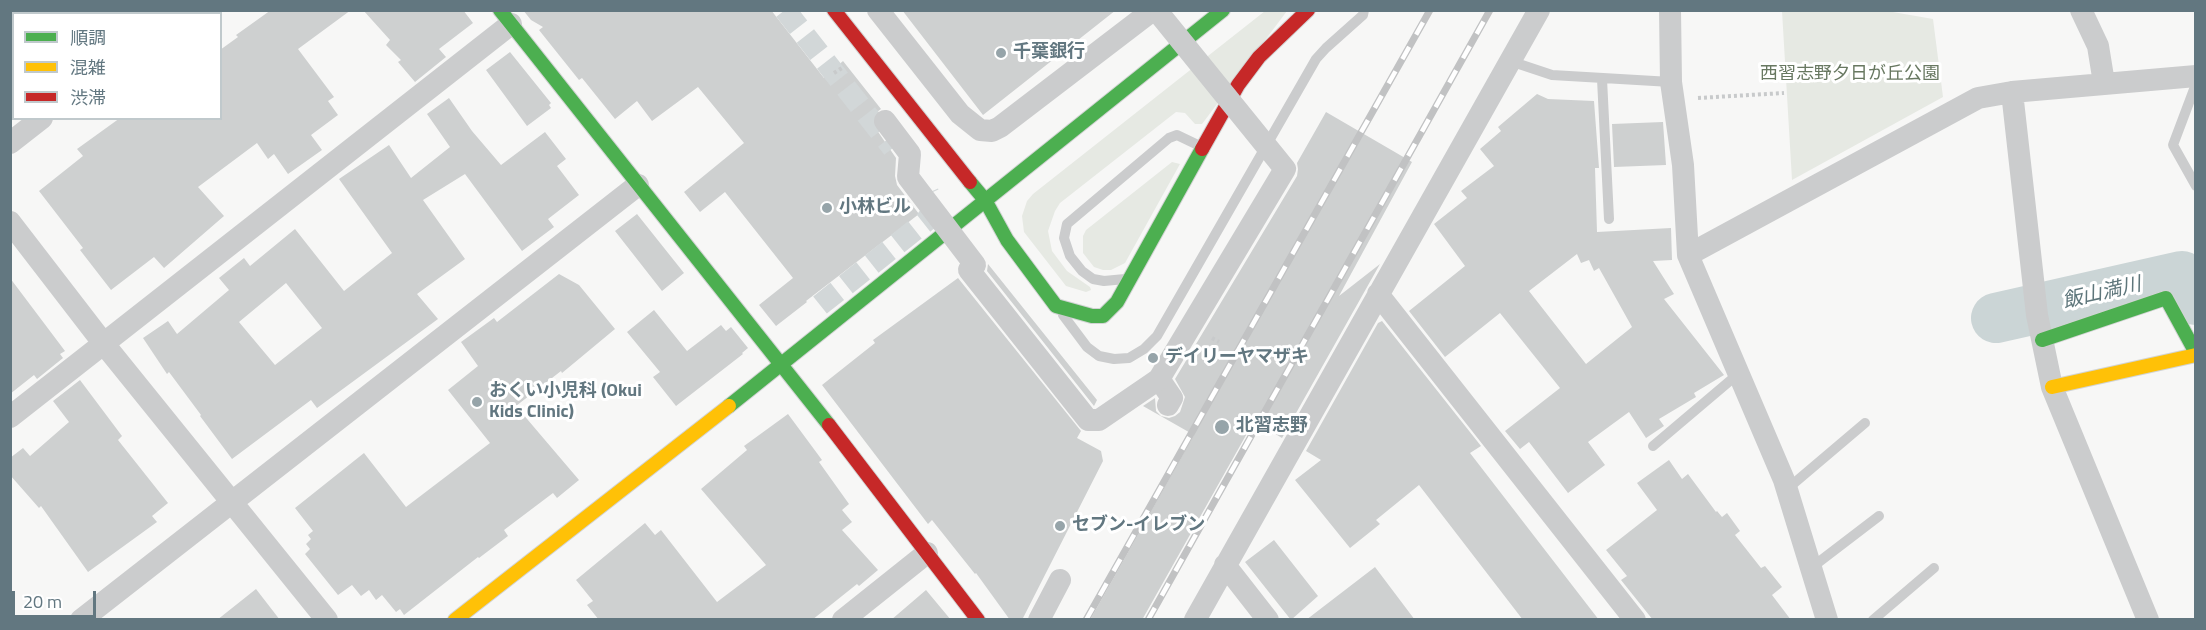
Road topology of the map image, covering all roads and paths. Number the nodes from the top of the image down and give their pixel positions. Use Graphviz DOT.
graph roads {
  1 [pos="834,10"];
  2 [pos="878,10"];
  3 [pos="1223,10"];
  4 [pos="1308,10"];
  5 [pos="1364,10"];
  6 [pos="1539,10"];
  7 [pos="1670,10"];
  8 [pos="2081,10"];
  9 [pos="1157,13"];
  10 [pos="506,17"];
  11 [pos="1510,61"];
  12 [pos="842,68"];
  13 [pos="834,73"];
  14 [pos="2196,76"];
  15 [pos="1602,79"];
  16 [pos="2104,83"];
  17 [pos="2196,84"];
  18 [pos="1672,91"];
  19 [pos="2013,92"];
  20 [pos="1784,93"];
  21 [pos="39,120"];
  22 [pos="885,122"];
  23 [pos="10,143"];
  24 [pos="1204,147"];
  25 [pos="638,185"];
  26 [pos="2196,186"];
  27 [pos="985,200"];
  28 [pos="1610,219"];
  29 [pos="10,222"];
  30 [pos="948,230"];
  31 [pos="1689,255"];
  32 [pos="1131,278"];
  33 [pos="1378,294"];
  34 [pos="1056,306"];
  35 [pos="2042,340"];
  36 [pos="104,344"];
  37 [pos="2196,354"];
  38 [pos="783,364"];
  39 [pos="1738,374"];
  40 [pos="1159,380"];
  41 [pos="2052,387"];
  42 [pos="1168,405"];
  43 [pos="10,417"];
  44 [pos="1864,423"];
  45 [pos="1653,446"];
  46 [pos="1786,490"];
  47 [pos="231,502"];
  48 [pos="1879,516"];
  49 [pos="927,553"];
  50 [pos="1225,565"];
  51 [pos="1811,567"];
  52 [pos="1934,568"];
  53 [pos="1060,580"];
  54 [pos="81,620"];
  55 [pos="327,620"];
  56 [pos="455,620"];
  57 [pos="843,620"];
  58 [pos="978,620"];
  59 [pos="1039,620"];
  60 [pos="1195,620"];
  61 [pos="1268,620"];
  62 [pos="1635,620"];
  63 [pos="1827,620"];
  64 [pos="1873,620"];
  65 [pos="2148,620"];
  1 -- 27 [label="street"];
  2 -- 9 [label="street"];
  3 -- 27 [label="street"];
  4 -- 24 [label="street"];
  5 -- 34 [label="lane"];
  6 -- 11 [label="street"];
  7 -- 18 [label="street"];
  8 -- 16 [label="street"];
  9 -- 40 [label="street, bridge"];
  10 -- 25 [label="street"];
  10 -- 36 [label="street"];
  11 -- 15 [label="lane"];
  11 -- 33 [label="street"];
  12 -- 13 [label="path"];
  14 -- 16 [label="street"];
  15 -- 18 [label="lane"];
  15 -- 28 [label="lane"];
  16 -- 19 [label="street"];
  17 -- 26 [label="lane"];
  18 -- 20 [label="path"];
  18 -- 31 [label="street"];
  19 -- 31 [label="street"];
  19 -- 35 [label="street"];
  21 -- 23 [label="street"];
  22 -- 30 [label="street, bridge"];
  24 -- 32 [label="street"];
  24 -- 32 [label="lane"];
  25 -- 38 [label="street"];
  25 -- 47 [label="street"];
  27 -- 30 [label="street"];
  27 -- 34 [label="street"];
  29 -- 36 [label="street"];
  30 -- 38 [label="street"];
  30 -- 40 [label="street, bridge"];
  31 -- 39 [label="street"];
  32 -- 34 [label="street"];
  33 -- 50 [label="street"];
  33 -- 62 [label="street"];
  35 -- 37 [label="street"];
  35 -- 41 [label="street"];
  36 -- 43 [label="street"];
  36 -- 47 [label="street"];
  37 -- 41 [label="street"];
  38 -- 49 [label="street"];
  38 -- 56 [label="street"];
  39 -- 45 [label="lane"];
  39 -- 46 [label="street"];
  40 -- 42 [label="street"];
  41 -- 65 [label="street"];
  44 -- 46 [label="lane"];
  46 -- 51 [label="street"];
  47 -- 54 [label="street"];
  47 -- 55 [label="street"];
  48 -- 51 [label="lane"];
  49 -- 57 [label="street"];
  49 -- 58 [label="street"];
  50 -- 60 [label="street"];
  50 -- 61 [label="street"];
  51 -- 63 [label="street"];
  52 -- 64 [label="lane"];
  53 -- 59 [label="street"];
}
